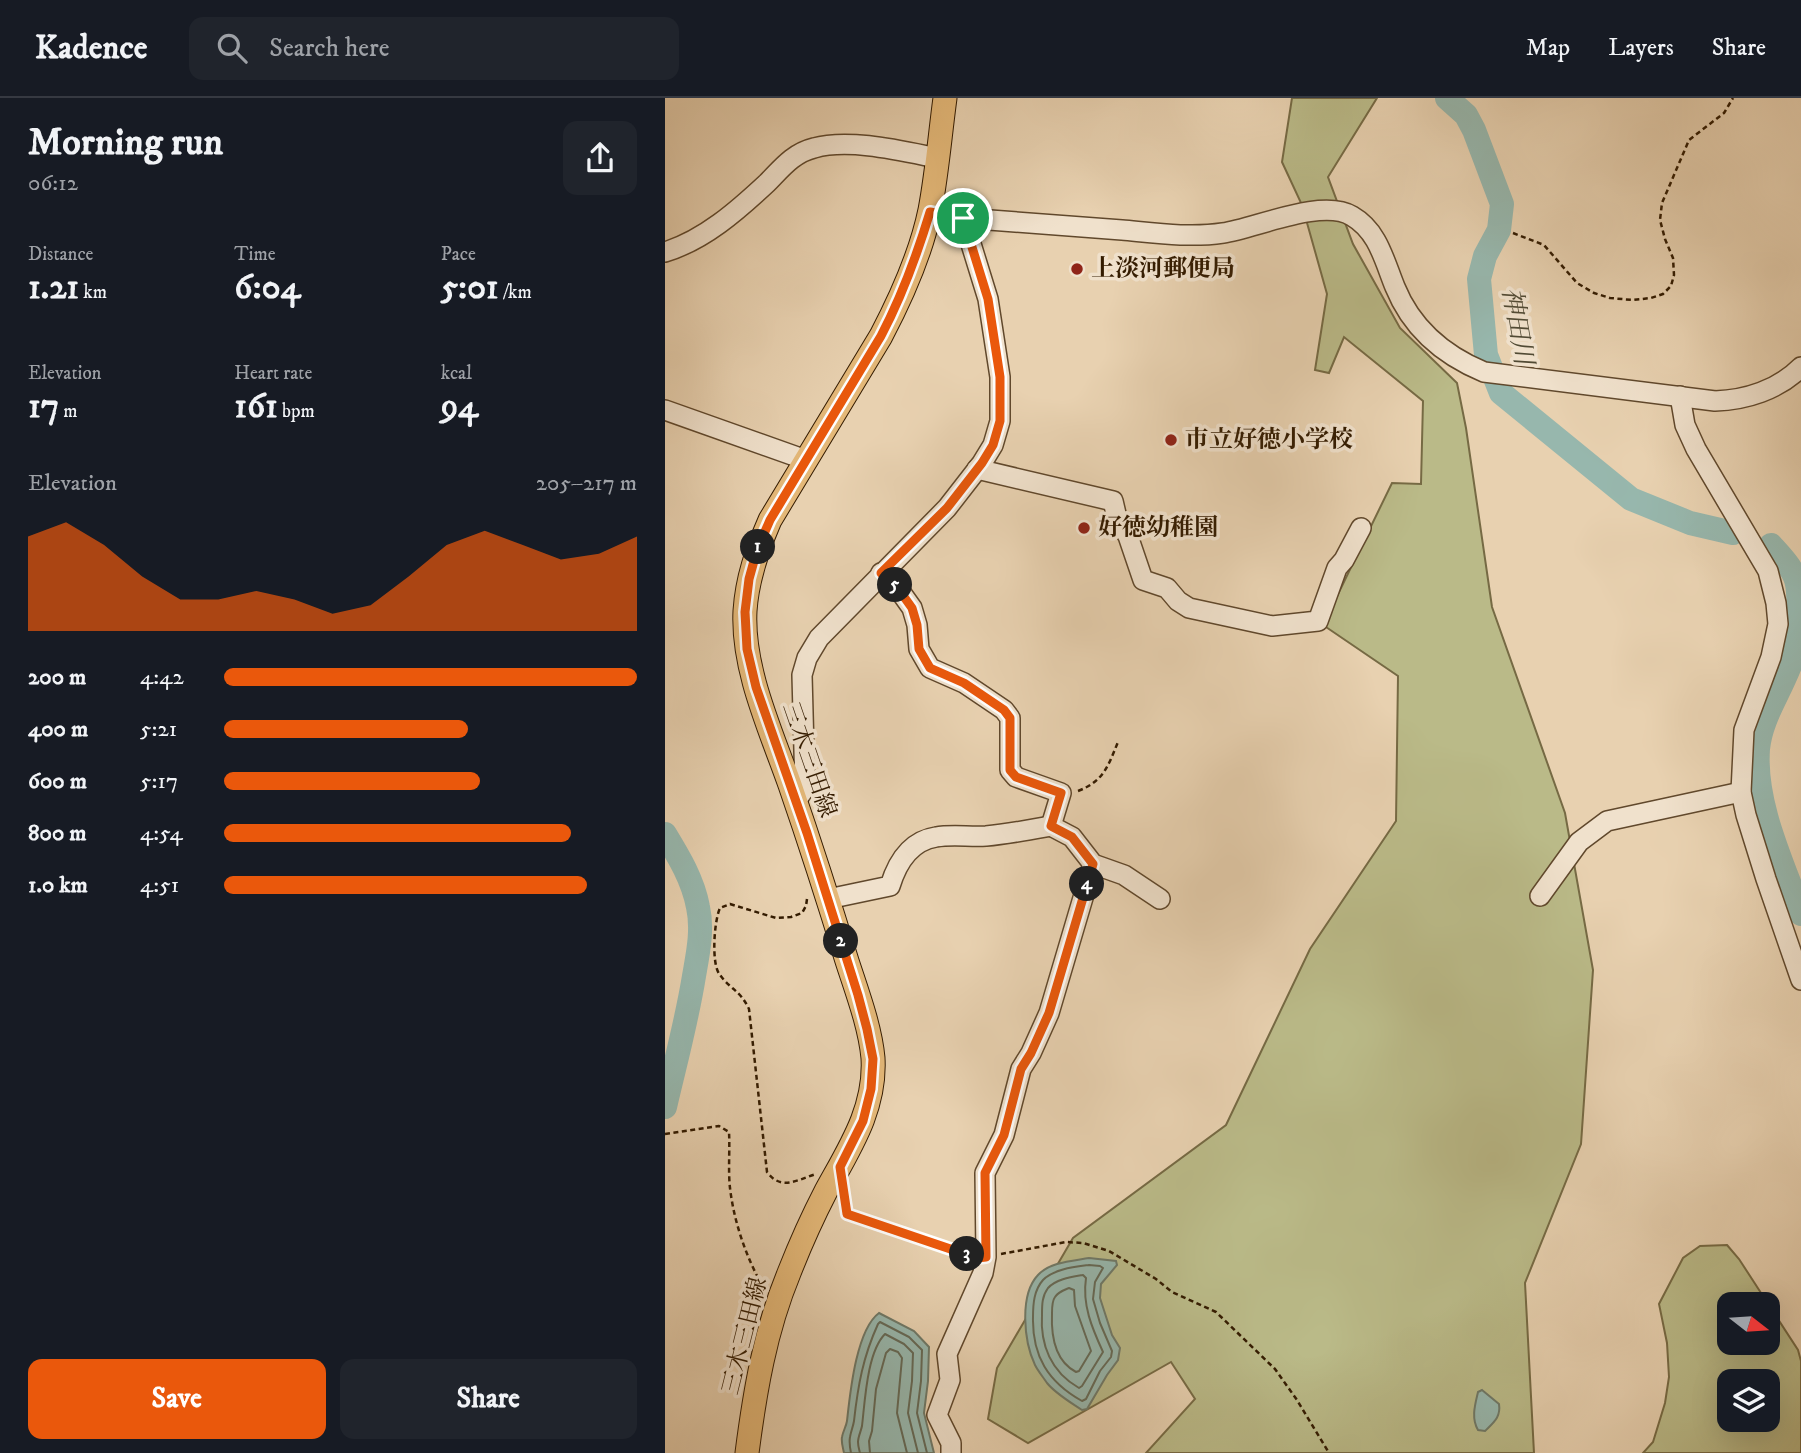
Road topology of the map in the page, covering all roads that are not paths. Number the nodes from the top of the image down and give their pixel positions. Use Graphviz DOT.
graph roads {
  1 [pos="945,98"];
  2 [pos="937,158"];
  3 [pos="930,212"];
  4 [pos="963,218"];
  5 [pos="665,253"];
  6 [pos="1799,371"];
  7 [pos="1681,396"];
  8 [pos="665,410"];
  9 [pos="806,460"];
  10 [pos="977,469"];
  11 [pos="1361,528"];
  12 [pos="881,573"];
  13 [pos="1741,792"];
  14 [pos="796,801"];
  15 [pos="1051,826"];
  16 [pos="1093,864"];
  17 [pos="1540,896"];
  18 [pos="818,899"];
  19 [pos="1160,899"];
  20 [pos="1801,980"];
  21 [pos="747,1453"];
  22 [pos="951,1453"];
  1 -- 2 [label="main road, 三木三田線"];
  2 -- 3 [label="main road, 三木三田線"];
  2 -- 5 [label="street"];
  3 -- 4 [label="street"];
  3 -- 9 [label="main road, 三木三田線"];
  4 -- 7 [label="street"];
  4 -- 10 [label="street"];
  6 -- 7 [label="street"];
  7 -- 13 [label="street"];
  8 -- 9 [label="street"];
  9 -- 14 [label="main road, 三木三田線"];
  10 -- 11 [label="street"];
  10 -- 12 [label="street"];
  12 -- 14 [label="street"];
  12 -- 15 [label="street"];
  13 -- 17 [label="street"];
  13 -- 20 [label="street"];
  14 -- 18 [label="main road, 三木三田線"];
  15 -- 16 [label="street"];
  15 -- 18 [label="street"];
  16 -- 19 [label="street"];
  16 -- 22 [label="street"];
  18 -- 21 [label="main road, 三木三田線"];
}
